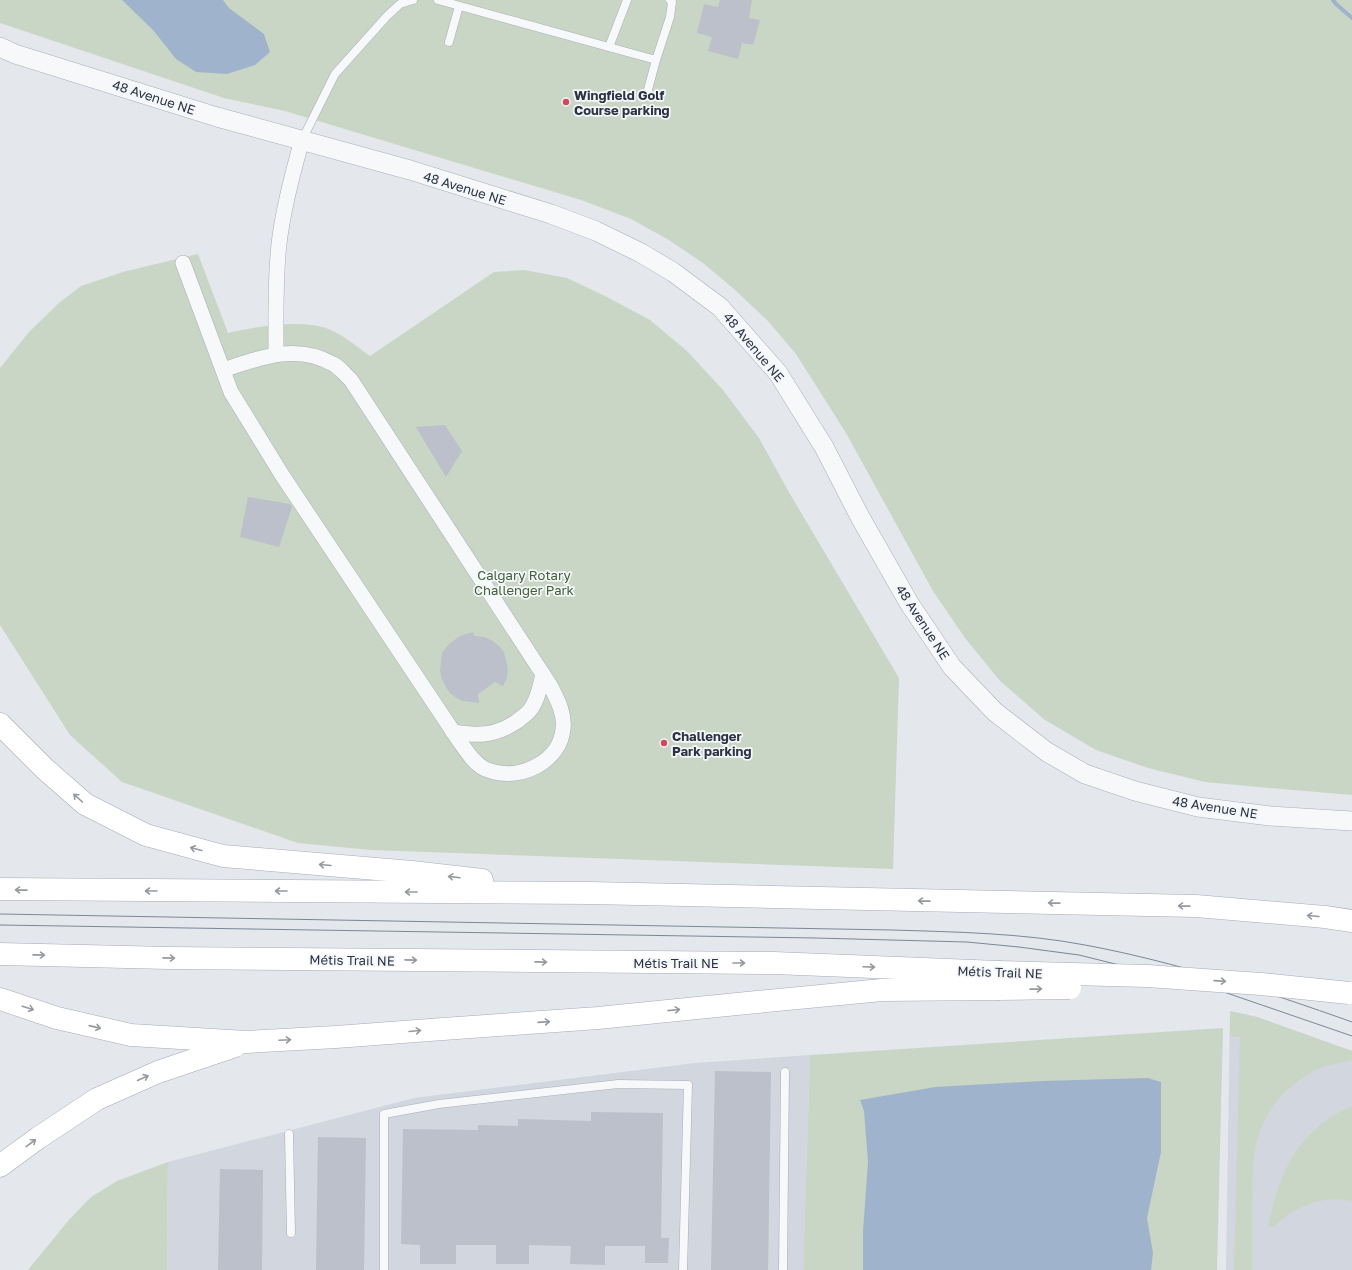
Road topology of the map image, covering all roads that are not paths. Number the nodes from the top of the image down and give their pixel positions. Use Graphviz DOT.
graph roads {
  1 [pos="413,0"];
  2 [pos="438,0"];
  3 [pos="627,0"];
  4 [pos="670,0"];
  5 [pos="459,6"];
  6 [pos="448,42"];
  7 [pos="0,47"];
  8 [pos="609,47"];
  9 [pos="656,60"];
  10 [pos="646,97"];
  11 [pos="302,140"];
  12 [pos="183,263"];
  13 [pos="276,354"];
  14 [pos="223,370"];
  15 [pos="542,674"];
  16 [pos="0,724"];
  17 [pos="453,732"];
  18 [pos="1352,821"];
  19 [pos="0,889"];
  20 [pos="590,893"];
  21 [pos="1352,921"];
  22 [pos="0,954"];
  23 [pos="997,980"];
  24 [pos="1350,993"];
  25 [pos="0,999"];
  26 [pos="246,1042"];
  27 [pos="785,1072"];
  28 [pos="290,1134"];
  29 [pos="0,1166"];
  30 [pos="291,1233"];
  31 [pos="384,1270"];
  32 [pos="683,1270"];
  33 [pos="783,1270"];
  1 -- 11 [label="lane"];
  2 -- 5 [label="lane"];
  3 -- 8 [label="lane"];
  4 -- 9 [label="lane"];
  5 -- 6 [label="lane"];
  5 -- 8 [label="lane"];
  7 -- 11 [label="street, 48 Avenue NE"];
  8 -- 9 [label="lane"];
  9 -- 10 [label="lane"];
  11 -- 13 [label="street"];
  11 -- 18 [label="street, 48 Avenue NE"];
  12 -- 14 [label="street"];
  13 -- 14 [label="street"];
  13 -- 15 [label="street"];
  14 -- 17 [label="street"];
  15 -- 17 [label="street"];
  15 -- 17 [label="street"];
  20 -- 16 [label="main road, one-way"];
  20 -- 19 [label="main road, one-way"];
  21 -- 20 [label="main road, one-way"];
  22 -- 23 [label="main road, Métis Trail NE, one-way"];
  23 -- 24 [label="main road, Métis Trail NE, one-way, bridge"];
  26 -- 23 [label="main road, one-way"];
  25 -- 26 [label="main road, one-way"];
  29 -- 26 [label="main road, one-way"];
  27 -- 33 [label="lane"];
  28 -- 30 [label="lane"];
  31 -- 32 [label="lane"];
}
